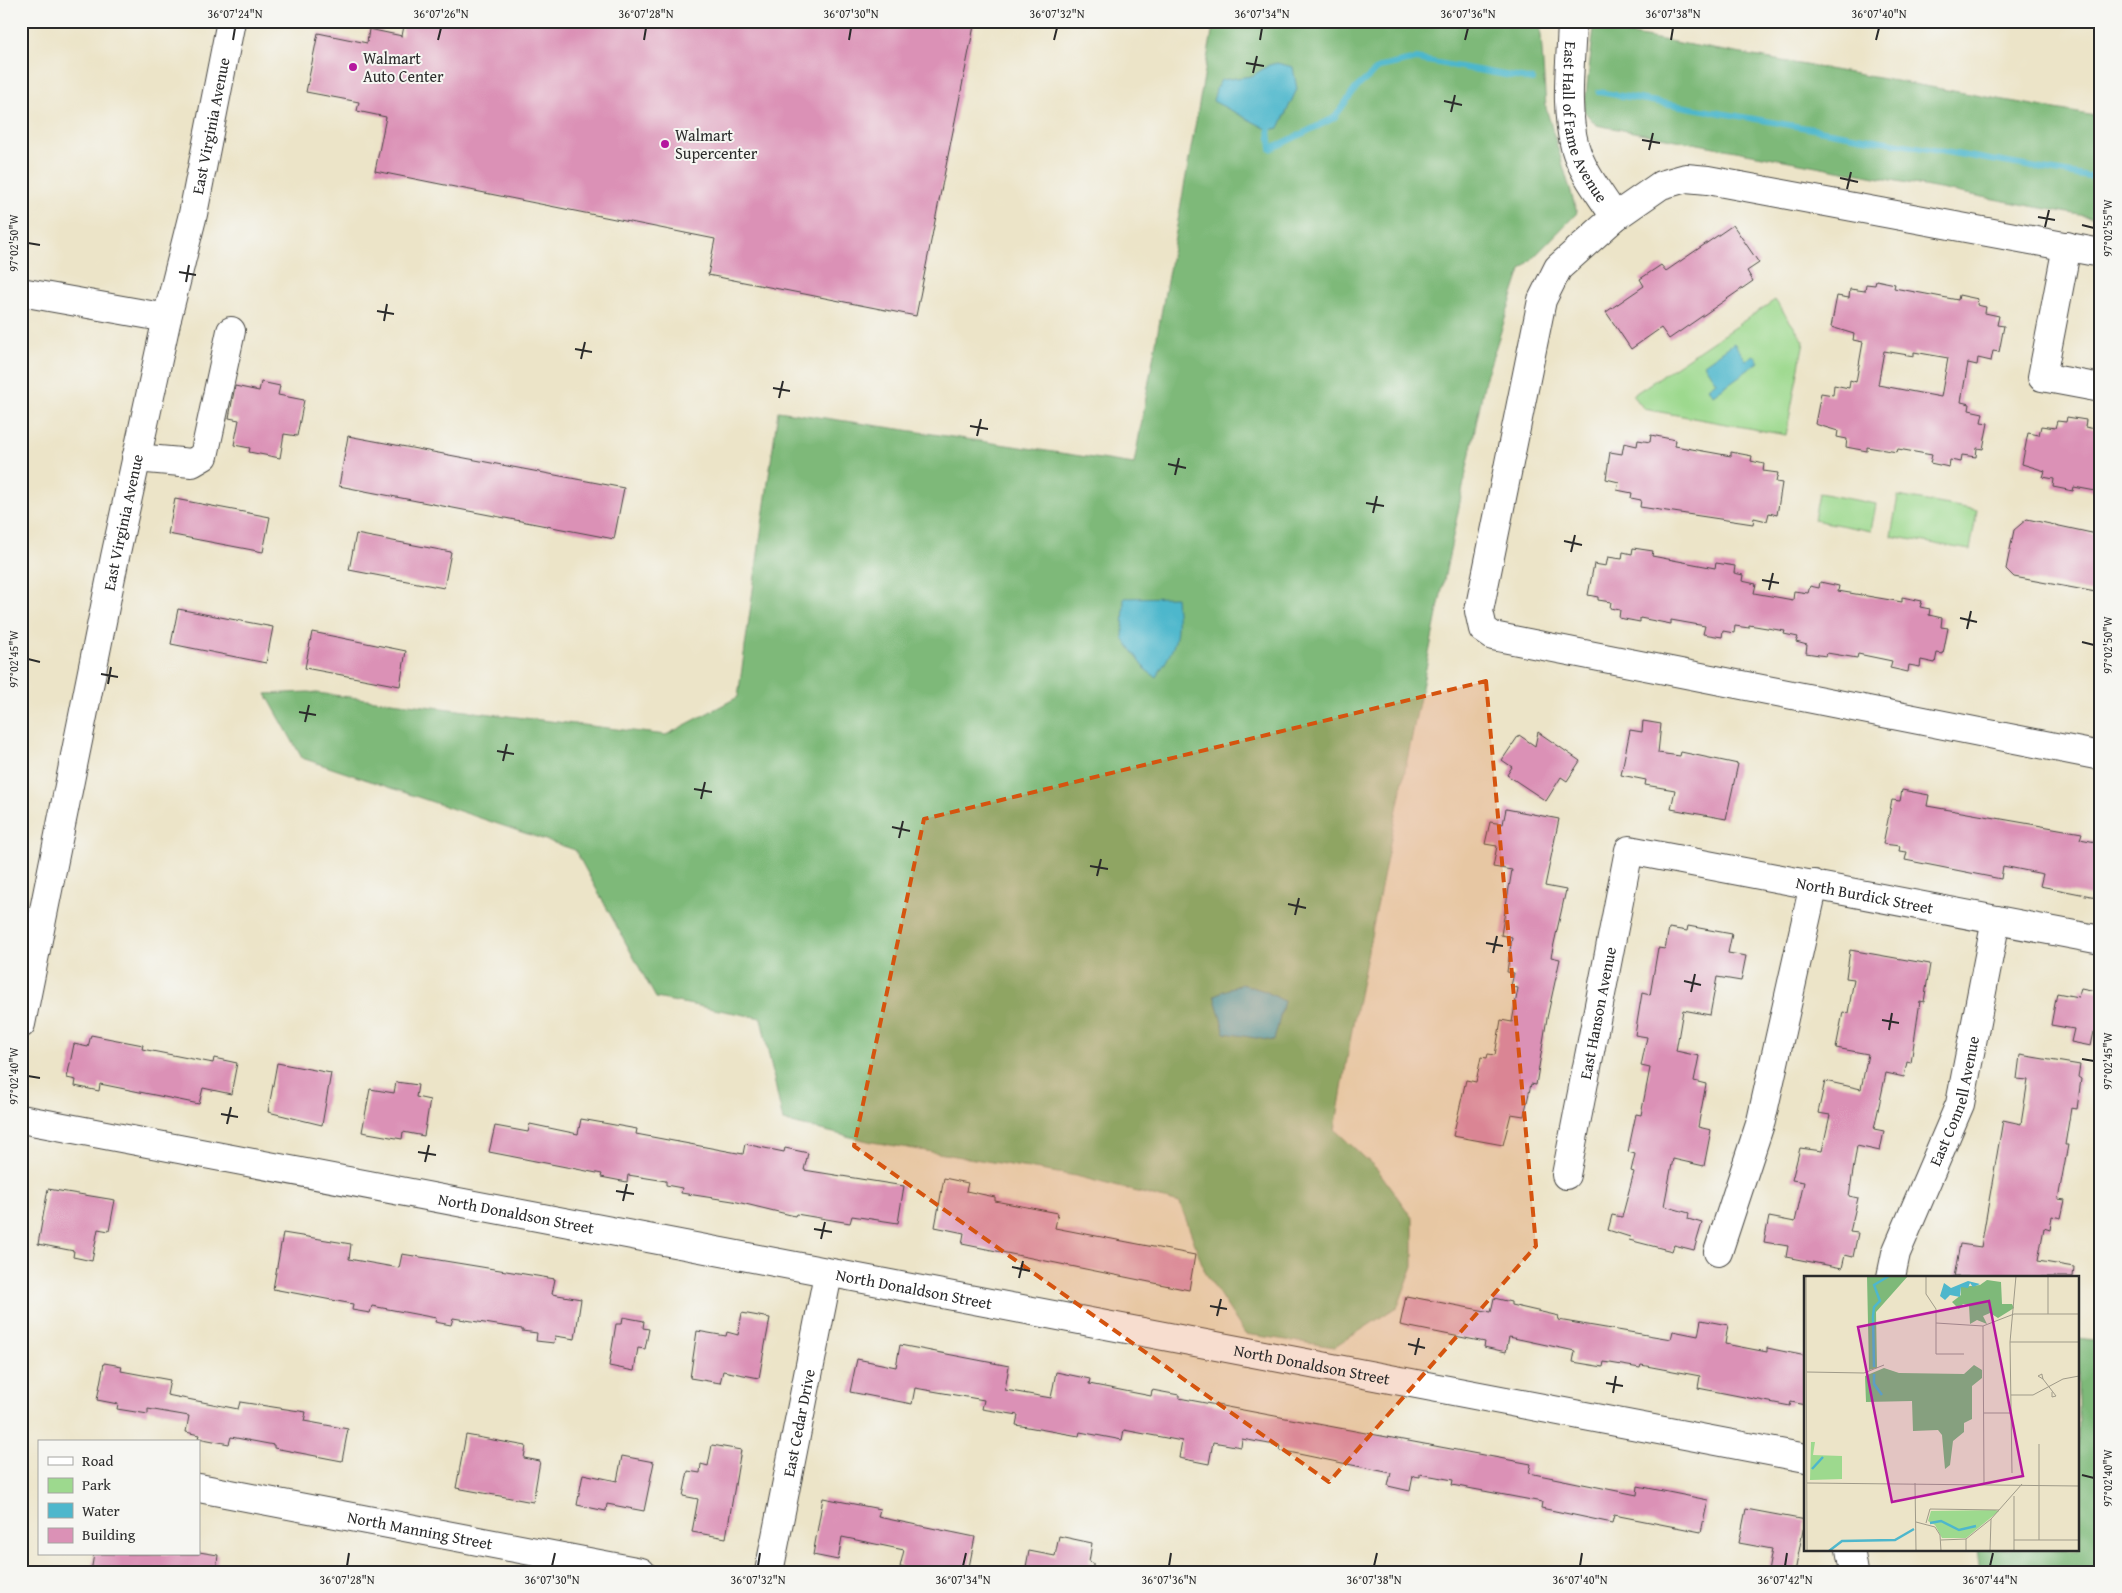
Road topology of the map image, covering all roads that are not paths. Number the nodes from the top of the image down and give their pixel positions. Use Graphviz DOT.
graph roads {
  1 [pos="231,21"];
  2 [pos="1572,21"];
  3 [pos="1615,216"];
  4 [pos="2067,246"];
  5 [pos="2101,253"];
  6 [pos="21,292"];
  7 [pos="167,318"];
  8 [pos="231,331"];
  9 [pos="2101,388"];
  10 [pos="136,458"];
  11 [pos="2101,756"];
  12 [pos="1629,850"];
  13 [pos="1814,884"];
  14 [pos="1996,920"];
  15 [pos="2101,940"];
  16 [pos="21,1024"];
  17 [pos="21,1119"];
  18 [pos="1566,1175"];
  19 [pos="1718,1252"];
  20 [pos="828,1274"];
  21 [pos="1891,1276"];
  22 [pos="1804,1458"];
  23 [pos="200,1488"];
  24 [pos="1850,1550"];
  25 [pos="640,1572"];
  26 [pos="769,1572"];
  27 [pos="1854,1572"];
  1 -- 7 [label="street, East Virginia Avenue"];
  2 -- 3 [label="street, East Hall of Fame Avenue"];
  3 -- 4 [label="street"];
  3 -- 11 [label="street"];
  4 -- 5 [label="street"];
  4 -- 9 [label="street"];
  6 -- 7 [label="street"];
  7 -- 10 [label="street, East Virginia Avenue"];
  8 -- 10 [label="street"];
  10 -- 16 [label="street, East Virginia Avenue"];
  12 -- 13 [label="street, North Burdick Street"];
  12 -- 18 [label="street, East Hanson Avenue"];
  13 -- 14 [label="street, North Burdick Street"];
  13 -- 19 [label="street"];
  14 -- 15 [label="street, North Burdick Street"];
  14 -- 21 [label="street, East Connell Avenue"];
  17 -- 20 [label="street, North Donaldson Street"];
  20 -- 22 [label="street, North Donaldson Street"];
  20 -- 26 [label="street, East Cedar Drive"];
  23 -- 25 [label="street, North Manning Street"];
  24 -- 27 [label="street"];
}
